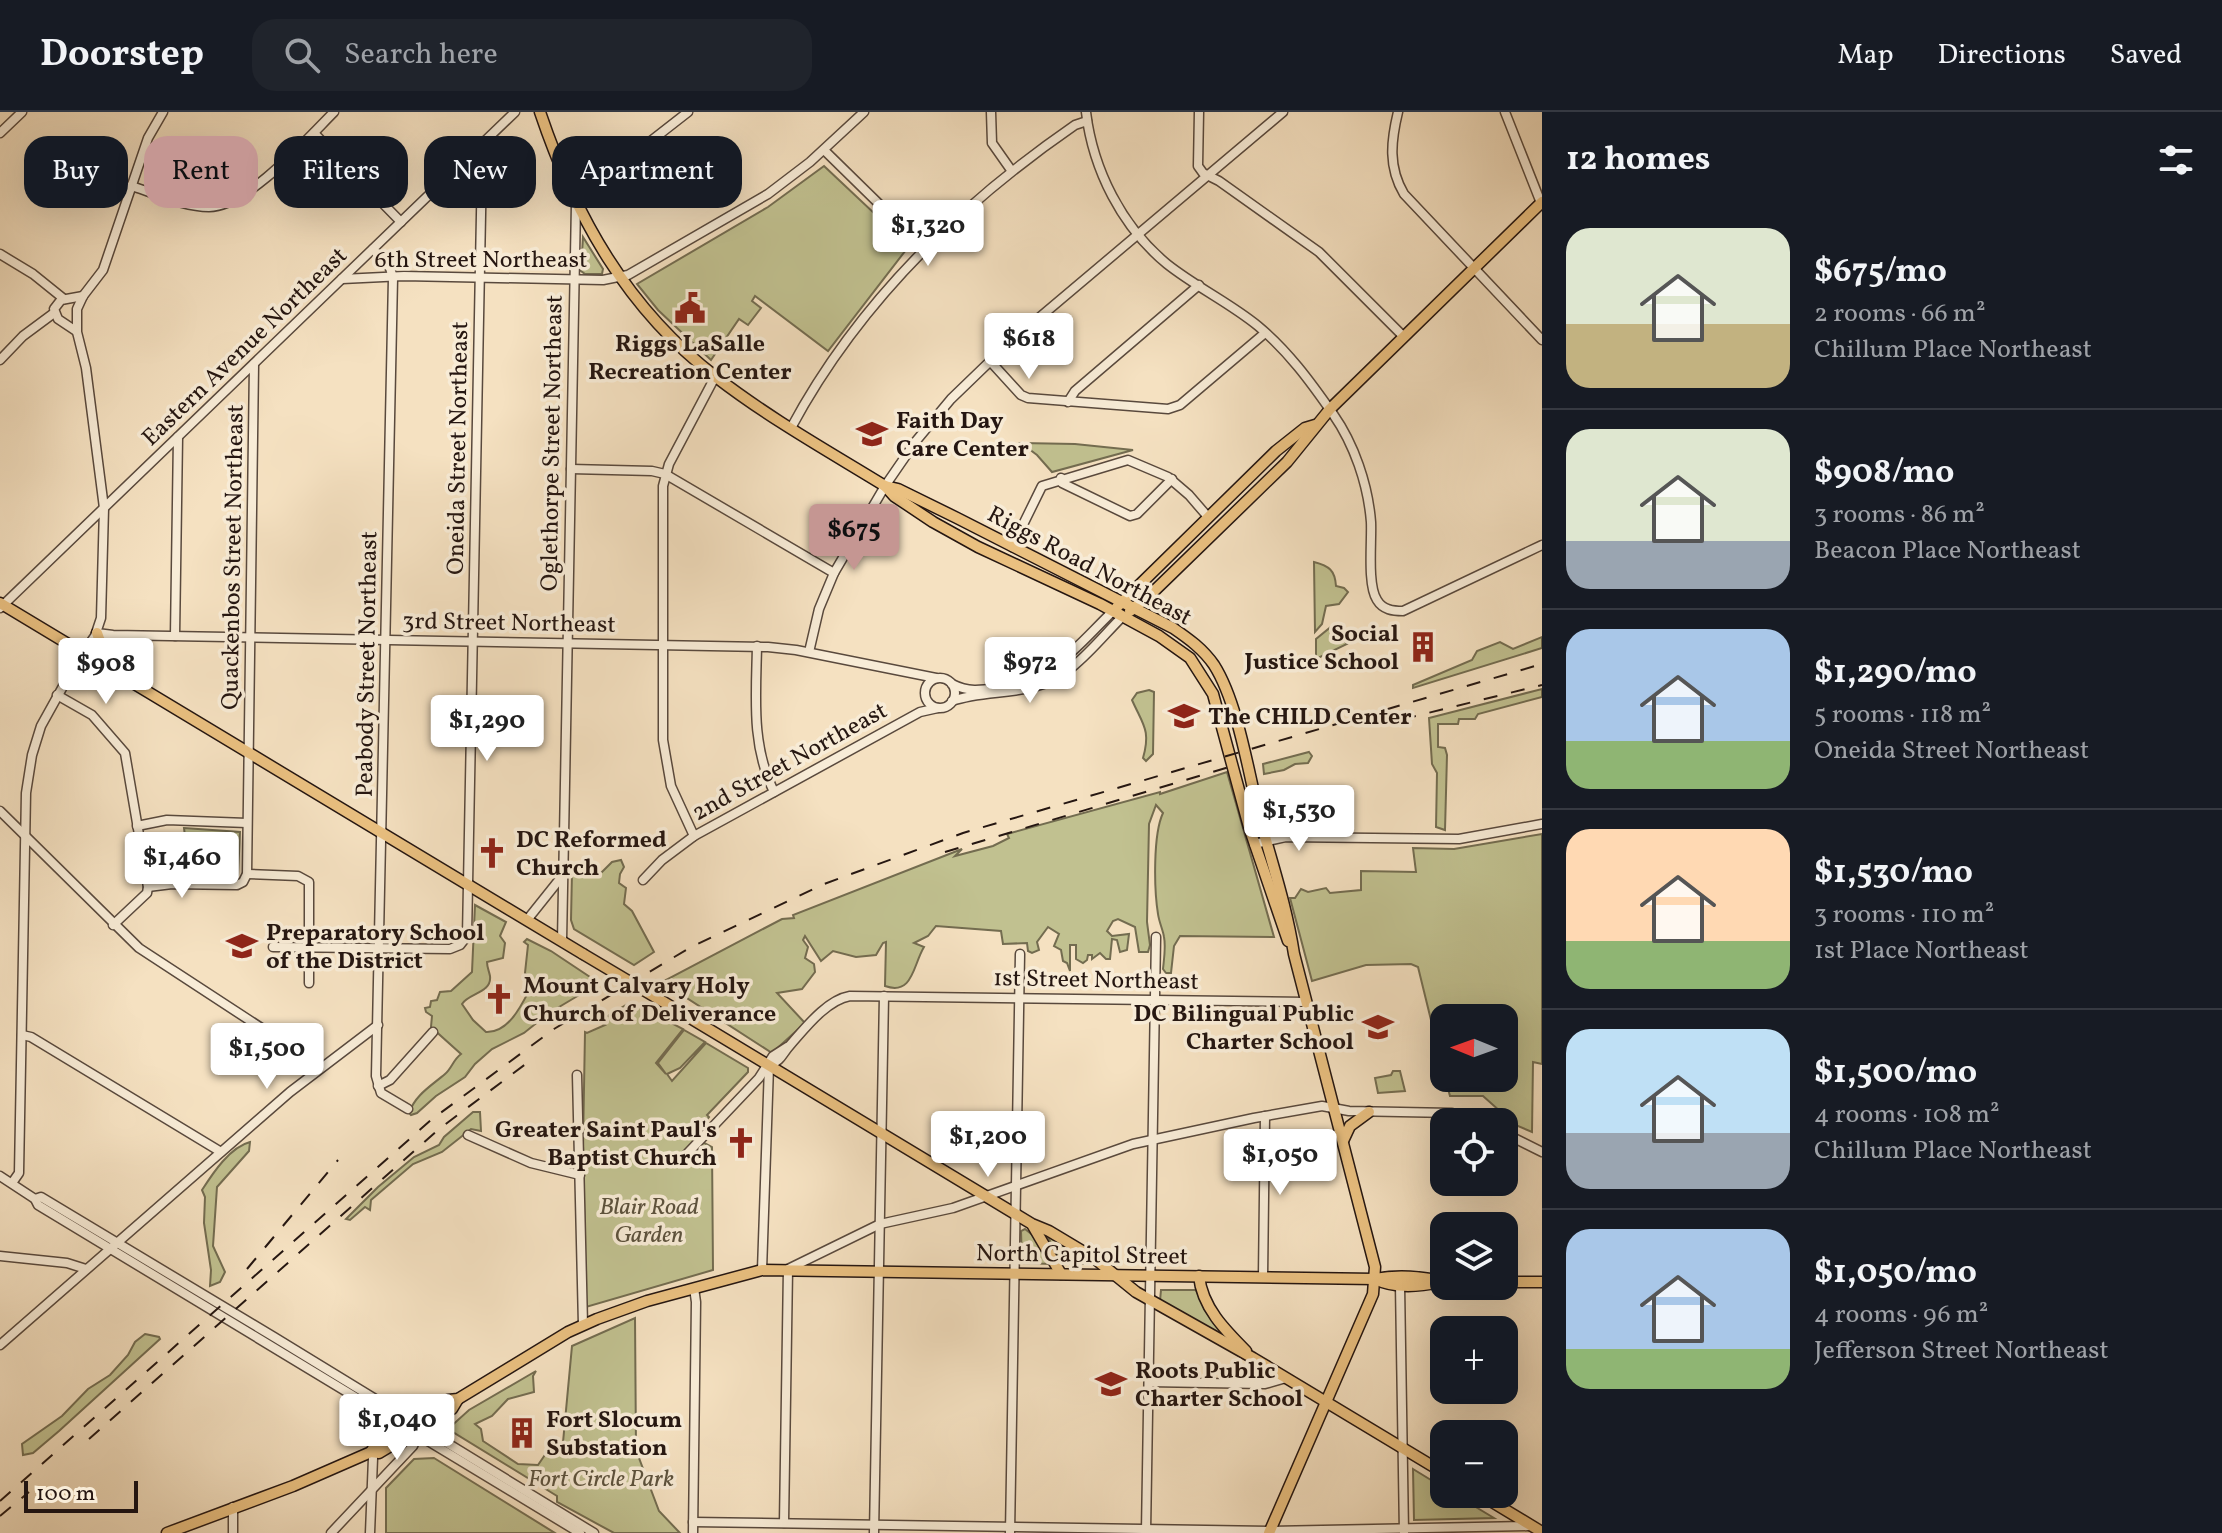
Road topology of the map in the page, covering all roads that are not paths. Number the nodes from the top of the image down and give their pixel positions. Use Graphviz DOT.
graph roads {
  1 [pos="22,112"];
  2 [pos="163,112"];
  3 [pos="334,112"];
  4 [pos="515,112"];
  5 [pos="540,112"];
  6 [pos="688,112"];
  7 [pos="864,112"];
  8 [pos="991,112"];
  9 [pos="1199,112"];
  10 [pos="1283,112"];
  11 [pos="1398,112"];
  12 [pos="1505,112"];
  13 [pos="1087,116"];
  14 [pos="0,133"];
  15 [pos="314,133"];
  16 [pos="490,136"];
  17 [pos="657,136"];
  18 [pos="552,143"];
  19 [pos="824,150"];
  20 [pos="1011,170"];
  21 [pos="1210,175"];
  22 [pos="131,186"];
  23 [pos="424,200"];
  24 [pos="1541,202"];
  25 [pos="481,208"];
  26 [pos="575,208"];
  27 [pos="578,208"];
  28 [pos="401,222"];
  29 [pos="1138,235"];
  30 [pos="924,248"];
  31 [pos="373,249"];
  32 [pos="0,254"];
  33 [pos="1473,269"];
  34 [pos="393,278"];
  35 [pos="480,278"];
  36 [pos="619,278"];
  37 [pos="342,279"];
  38 [pos="574,280"];
  39 [pos="1199,285"];
  40 [pos="51,291"];
  41 [pos="83,296"];
  42 [pos="67,299"];
  43 [pos="77,313"];
  44 [pos="59,315"];
  45 [pos="77,332"];
  46 [pos="1265,333"];
  47 [pos="1404,337"];
  48 [pos="1542,340"];
  49 [pos="0,360"];
  50 [pos="990,361"];
  51 [pos="254,364"];
  52 [pos="715,377"];
  53 [pos="1068,402"];
  54 [pos="1330,409"];
  55 [pos="1315,425"];
  56 [pos="791,428"];
  57 [pos="178,437"];
  58 [pos="571,469"];
  59 [pos="665,474"];
  60 [pos="1061,478"];
  61 [pos="1172,479"];
  62 [pos="885,486"];
  63 [pos="104,508"];
  64 [pos="1208,517"];
  65 [pos="1542,545"];
  66 [pos="1012,547"];
  67 [pos="834,573"];
  68 [pos="1121,602"];
  69 [pos="1,604"];
  70 [pos="1133,608"];
  71 [pos="1117,615"];
  72 [pos="97,633"];
  73 [pos="175,636"];
  74 [pos="250,637"];
  75 [pos="386,640"];
  76 [pos="474,641"];
  77 [pos="567,643"];
  78 [pos="664,644"];
  79 [pos="757,646"];
  80 [pos="83,652"];
  81 [pos="809,652"];
  82 [pos="109,667"];
  83 [pos="917,676"];
  84 [pos="936,678"];
  85 [pos="952,684"];
  86 [pos="925,694"];
  87 [pos="57,695"];
  88 [pos="952,701"];
  89 [pos="938,708"];
  90 [pos="920,712"];
  91 [pos="248,751"];
  92 [pos="266,762"];
  93 [pos="249,774"];
  94 [pos="774,792"];
  95 [pos="0,811"];
  96 [pos="247,823"];
  97 [pos="1542,824"];
  98 [pos="137,826"];
  99 [pos="383,833"];
  100 [pos="694,836"];
  101 [pos="26,837"];
  102 [pos="1267,840"];
  103 [pos="1254,844"];
  104 [pos="247,874"];
  105 [pos="563,874"];
  106 [pos="643,880"];
  107 [pos="469,885"];
  108 [pos="148,887"];
  109 [pos="527,920"];
  110 [pos="113,925"];
  111 [pos="1156,937"];
  112 [pos="562,941"];
  113 [pos="273,947"];
  114 [pos="309,948"];
  115 [pos="381,948"];
  116 [pos="1020,954"];
  117 [pos="1294,954"];
  118 [pos="309,983"];
  119 [pos="884,996"];
  120 [pos="1019,998"];
  121 [pos="1155,1001"];
  122 [pos="1306,1002"];
  123 [pos="378,1025"];
  124 [pos="433,1032"];
  125 [pos="22,1035"];
  126 [pos="769,1066"];
  127 [pos="321,1067"];
  128 [pos="577,1075"];
  129 [pos="378,1086"];
  130 [pos="1334,1107"];
  131 [pos="408,1109"];
  132 [pos="1369,1112"];
  133 [pos="1430,1113"];
  134 [pos="1265,1116"];
  135 [pos="882,1133"];
  136 [pos="468,1135"];
  137 [pos="1153,1140"];
  138 [pos="1518,1140"];
  139 [pos="1343,1141"];
  140 [pos="221,1152"];
  141 [pos="1542,1152"];
  142 [pos="683,1158"];
  143 [pos="580,1175"];
  144 [pos="0,1176"];
  145 [pos="12,1183"];
  146 [pos="1016,1186"];
  147 [pos="986,1196"];
  148 [pos="35,1199"];
  149 [pos="1015,1214"];
  150 [pos="880,1224"];
  151 [pos="1032,1224"];
  152 [pos="118,1243"];
  153 [pos="110,1249"];
  154 [pos="0,1256"];
  155 [pos="86,1269"];
  156 [pos="788,1269"];
  157 [pos="762,1270"];
  158 [pos="879,1271"];
  159 [pos="1014,1273"];
  160 [pos="1061,1274"];
  161 [pos="1114,1275"];
  162 [pos="1151,1275"];
  163 [pos="1199,1276"];
  164 [pos="1263,1277"];
  165 [pos="1430,1278"];
  166 [pos="1375,1279"];
  167 [pos="1518,1282"];
  168 [pos="1542,1282"];
  169 [pos="1430,1284"];
  170 [pos="1400,1285"];
  171 [pos="694,1288"];
  172 [pos="1150,1301"];
  173 [pos="583,1325"];
  174 [pos="0,1345"];
  175 [pos="1253,1358"];
  176 [pos="1286,1378"];
  177 [pos="1149,1382"];
  178 [pos="376,1399"];
  179 [pos="1325,1402"];
  180 [pos="374,1410"];
  181 [pos="413,1429"];
  182 [pos="1403,1448"];
  183 [pos="371,1452"];
  184 [pos="1430,1464"];
  185 [pos="371,1491"];
  186 [pos="233,1507"];
  187 [pos="1502,1508"];
  188 [pos="693,1522"];
  189 [pos="784,1523"];
  190 [pos="874,1529"];
  191 [pos="1537,1529"];
  192 [pos="1010,1530"];
  193 [pos="1146,1531"];
  194 [pos="1404,1531"];
  195 [pos="1270,1532"];
  196 [pos="167,1533"];
  197 [pos="233,1533"];
  198 [pos="331,1533"];
  199 [pos="370,1533"];
  200 [pos="580,1533"];
  201 [pos="594,1533"];
  202 [pos="693,1533"];
  1 -- 14 [label="street"];
  2 -- 22 [label="street"];
  3 -- 15 [label="street"];
  4 -- 16 [label="street, Eastern Avenue Northeast"];
  5 -- 18 [label="main road, Riggs Road Northeast"];
  6 -- 17 [label="street"];
  7 -- 19 [label="street"];
  8 -- 20 [label="street"];
  9 -- 21 [label="street"];
  10 -- 21 [label="street"];
  11 -- 33 [label="street"];
  12 -- 24 [label="street"];
  13 -- 20 [label="street"];
  13 -- 29 [label="street"];
  15 -- 22 [label="street"];
  15 -- 28 [label="street"];
  19 -- 30 [label="street"];
  19 -- 36 [label="street"];
  20 -- 30 [label="street"];
  21 -- 29 [label="street"];
  21 -- 47 [label="street"];
  22 -- 41 [label="street"];
  23 -- 28 [label="street, Eastern Avenue Northeast"];
  24 -- 33 [label="main road"];
  25 -- 35 [label="street, Oneida Street Northeast"];
  26 -- 38 [label="street, Oglethorpe Street Northeast"];
  27 -- 36 [label="main road, Riggs Road Northeast"];
  28 -- 31 [label="street, Eastern Avenue Northeast"];
  29 -- 39 [label="street"];
  29 -- 50 [label="street"];
  30 -- 56 [label="street"];
  31 -- 34 [label="street"];
  31 -- 37 [label="street, Eastern Avenue Northeast"];
  32 -- 40 [label="street"];
  33 -- 47 [label="main road"];
  33 -- 48 [label="street"];
  34 -- 35 [label="street, 6th Street Northeast"];
  34 -- 37 [label="street, 6th Street Northeast"];
  34 -- 75 [label="street, Peabody Street Northeast"];
  35 -- 38 [label="street, 6th Street Northeast"];
  35 -- 76 [label="street, Oneida Street Northeast"];
  36 -- 38 [label="street, 6th Street Northeast"];
  36 -- 52 [label="main road, Riggs Road Northeast"];
  37 -- 51 [label="street, Eastern Avenue Northeast"];
  38 -- 58 [label="street, Oglethorpe Street Northeast"];
  39 -- 46 [label="street"];
  39 -- 53 [label="street"];
  40 -- 42 [label="street"];
  40 -- 44 [label="street"];
  41 -- 42 [label="street"];
  41 -- 43 [label="street"];
  42 -- 43 [label="street"];
  42 -- 44 [label="street"];
  43 -- 44 [label="street"];
  43 -- 45 [label="street"];
  44 -- 45 [label="street"];
  44 -- 49 [label="street"];
  45 -- 63 [label="street"];
  46 -- 53 [label="street"];
  46 -- 54 [label="street"];
  47 -- 54 [label="main road"];
  50 -- 53 [label="street"];
  50 -- 62 [label="street"];
  51 -- 57 [label="street, Eastern Avenue Northeast"];
  51 -- 74 [label="street, Quackenbos Street Northeast"];
  52 -- 56 [label="main road, Riggs Road Northeast"];
  52 -- 59 [label="street"];
  54 -- 55 [label="main road"];
  54 -- 65 [label="street"];
  55 -- 64 [label="main road"];
  55 -- 70 [label="main road"];
  56 -- 62 [label="main road, Riggs Road Northeast"];
  57 -- 63 [label="street, Eastern Avenue Northeast"];
  57 -- 73 [label="street"];
  58 -- 59 [label="street"];
  58 -- 77 [label="street, Oglethorpe Street Northeast"];
  59 -- 67 [label="street"];
  59 -- 78 [label="street"];
  60 -- 61 [label="street"];
  60 -- 61 [label="street"];
  60 -- 66 [label="street"];
  61 -- 64 [label="street"];
  62 -- 66 [label="main road, Riggs Road Northeast"];
  62 -- 67 [label="street"];
  62 -- 71 [label="main road, Riggs Road Northeast"];
  63 -- 69 [label="street, Eastern Avenue Northeast"];
  63 -- 72 [label="street"];
  64 -- 68 [label="main road"];
  66 -- 68 [label="main road, Riggs Road Northeast"];
  67 -- 81 [label="street"];
  68 -- 70 [label="main road, Riggs Road Northeast"];
  68 -- 71 [label="main road"];
  69 -- 80 [label="main road"];
  70 -- 71 [label="main road"];
  70 -- 102 [label="main road, Riggs Road Northeast"];
  71 -- 85 [label="street"];
  71 -- 88 [label="street"];
  71 -- 103 [label="main road, Riggs Road Northeast"];
  72 -- 73 [label="street, 3rd Street Northeast"];
  72 -- 80 [label="street"];
  72 -- 82 [label="main road"];
  73 -- 74 [label="street, 3rd Street Northeast"];
  74 -- 75 [label="street, 3rd Street Northeast"];
  74 -- 91 [label="street, Quackenbos Street Northeast"];
  75 -- 76 [label="street, 3rd Street Northeast"];
  75 -- 99 [label="street, Peabody Street Northeast"];
  76 -- 77 [label="street, 3rd Street Northeast"];
  76 -- 107 [label="street, Oneida Street Northeast"];
  77 -- 78 [label="street, 3rd Street Northeast"];
  77 -- 105 [label="street, Oglethorpe Street Northeast"];
  78 -- 79 [label="street, 3rd Street Northeast"];
  78 -- 100 [label="street"];
  79 -- 81 [label="street, 3rd Street Northeast"];
  79 -- 94 [label="street"];
  80 -- 82 [label="main road"];
  80 -- 87 [label="street"];
  81 -- 83 [label="street, 3rd Street Northeast"];
  82 -- 91 [label="main road"];
  83 -- 84 [label="street, 3rd Street Northeast"];
  83 -- 86 [label="street"];
  84 -- 85 [label="street"];
  84 -- 86 [label="street"];
  85 -- 88 [label="street"];
  86 -- 89 [label="street"];
  86 -- 90 [label="street, 2nd Street Northeast"];
  87 -- 98 [label="street"];
  87 -- 101 [label="street"];
  88 -- 89 [label="street"];
  89 -- 90 [label="street, 2nd Street Northeast"];
  90 -- 94 [label="street, 2nd Street Northeast"];
  91 -- 92 [label="main road"];
  91 -- 93 [label="street, Quackenbos Street Northeast"];
  92 -- 93 [label="street"];
  92 -- 99 [label="main road"];
  93 -- 96 [label="street, Quackenbos Street Northeast"];
  94 -- 100 [label="street, 2nd Street Northeast"];
  95 -- 101 [label="street"];
  96 -- 98 [label="street"];
  96 -- 104 [label="street, Quackenbos Street Northeast"];
  97 -- 102 [label="street"];
  98 -- 108 [label="street"];
  99 -- 107 [label="main road"];
  99 -- 115 [label="street, Peabody Street Northeast"];
  100 -- 106 [label="street, 2nd Street Northeast"];
  101 -- 110 [label="street"];
  101 -- 125 [label="street"];
  102 -- 103 [label="street"];
  102 -- 117 [label="main road, Riggs Road Northeast"];
  103 -- 117 [label="main road, Riggs Road Northeast"];
  104 -- 108 [label="street"];
  104 -- 114 [label="street"];
  105 -- 109 [label="street"];
  105 -- 112 [label="street, Oglethorpe Street Northeast"];
  107 -- 109 [label="main road"];
  107 -- 115 [label="street, Oneida Street Northeast"];
  108 -- 110 [label="street"];
  109 -- 112 [label="main road"];
  110 -- 127 [label="street"];
  111 -- 121 [label="street"];
  112 -- 126 [label="main road, bridge"];
  113 -- 114 [label="street"];
  114 -- 115 [label="street"];
  114 -- 118 [label="street"];
  115 -- 123 [label="street, Peabody Street Northeast"];
  116 -- 120 [label="street"];
  117 -- 122 [label="main road, Riggs Road Northeast"];
  119 -- 120 [label="street, 1st Street Northeast"];
  119 -- 126 [label="street, 1st Street Northeast"];
  119 -- 135 [label="street"];
  120 -- 121 [label="street, 1st Street Northeast"];
  120 -- 146 [label="street"];
  121 -- 122 [label="street, 1st Street Northeast"];
  121 -- 137 [label="street"];
  122 -- 130 [label="main road, Riggs Road Northeast"];
  123 -- 127 [label="street"];
  123 -- 129 [label="street, Peabody Street Northeast"];
  124 -- 129 [label="street"];
  125 -- 140 [label="street"];
  125 -- 145 [label="street"];
  126 -- 135 [label="main road"];
  126 -- 142 [label="street, 1st Street Northeast"];
  126 -- 157 [label="street"];
  127 -- 140 [label="street"];
  128 -- 143 [label="street"];
  129 -- 131 [label="street"];
  130 -- 132 [label="street"];
  130 -- 134 [label="street"];
  130 -- 139 [label="main road, Riggs Road Northeast"];
  132 -- 133 [label="street"];
  132 -- 139 [label="main road"];
  134 -- 137 [label="street"];
  134 -- 164 [label="street"];
  135 -- 147 [label="main road"];
  135 -- 150 [label="street"];
  136 -- 143 [label="street"];
  137 -- 146 [label="street"];
  137 -- 162 [label="street"];
  138 -- 141 [label="street"];
  139 -- 166 [label="main road, Riggs Road Northeast"];
  140 -- 152 [label="street"];
  143 -- 173 [label="street"];
  144 -- 145 [label="street"];
  145 -- 148 [label="street"];
  146 -- 147 [label="street"];
  146 -- 149 [label="street"];
  147 -- 149 [label="main road"];
  147 -- 150 [label="street"];
  148 -- 152 [label="street"];
  148 -- 153 [label="street"];
  149 -- 151 [label="main road"];
  149 -- 159 [label="street"];
  150 -- 156 [label="street"];
  150 -- 158 [label="street"];
  151 -- 160 [label="main road"];
  151 -- 161 [label="main road"];
  152 -- 153 [label="street"];
  152 -- 178 [label="street"];
  153 -- 155 [label="street"];
  153 -- 180 [label="street"];
  154 -- 155 [label="street"];
  155 -- 174 [label="street"];
  156 -- 157 [label="main road, North Capitol Street"];
  156 -- 158 [label="main road, North Capitol Street"];
  156 -- 189 [label="street"];
  157 -- 171 [label="main road, North Capitol Street"];
  158 -- 159 [label="main road, North Capitol Street"];
  158 -- 190 [label="street"];
  159 -- 160 [label="main road, North Capitol Street"];
  159 -- 192 [label="street"];
  160 -- 161 [label="main road, North Capitol Street"];
  161 -- 162 [label="main road, North Capitol Street"];
  161 -- 172 [label="main road"];
  162 -- 163 [label="main road, North Capitol Street"];
  162 -- 172 [label="street"];
  163 -- 164 [label="main road, North Capitol Street"];
  163 -- 175 [label="main road"];
  164 -- 166 [label="main road, North Capitol Street"];
  165 -- 166 [label="main road"];
  166 -- 170 [label="main road"];
  166 -- 179 [label="main road"];
  167 -- 168 [label="main road"];
  169 -- 170 [label="main road"];
  170 -- 182 [label="street"];
  171 -- 173 [label="main road, North Capitol Street"];
  171 -- 188 [label="street"];
  172 -- 175 [label="main road"];
  172 -- 177 [label="street"];
  173 -- 181 [label="main road, North Capitol Street"];
  175 -- 176 [label="main road"];
  176 -- 177 [label="street"];
  176 -- 179 [label="main road"];
  177 -- 193 [label="street"];
  178 -- 180 [label="street"];
  178 -- 181 [label="street"];
  179 -- 182 [label="main road"];
  179 -- 195 [label="main road"];
  180 -- 181 [label="street"];
  180 -- 183 [label="street"];
  181 -- 183 [label="main road, North Capitol Street"];
  181 -- 185 [label="street"];
  181 -- 200 [label="street"];
  181 -- 201 [label="street"];
  182 -- 184 [label="main road"];
  182 -- 194 [label="street"];
  183 -- 185 [label="street"];
  183 -- 186 [label="main road, North Capitol Street"];
  185 -- 198 [label="street"];
  185 -- 199 [label="street"];
  186 -- 196 [label="main road, North Capitol Street"];
  186 -- 197 [label="street"];
  187 -- 191 [label="main road"];
  188 -- 189 [label="street"];
  188 -- 202 [label="street"];
  189 -- 190 [label="street"];
  190 -- 192 [label="street"];
  191 -- 194 [label="street"];
  192 -- 193 [label="street"];
  193 -- 195 [label="street"];
  194 -- 195 [label="street"];
}
